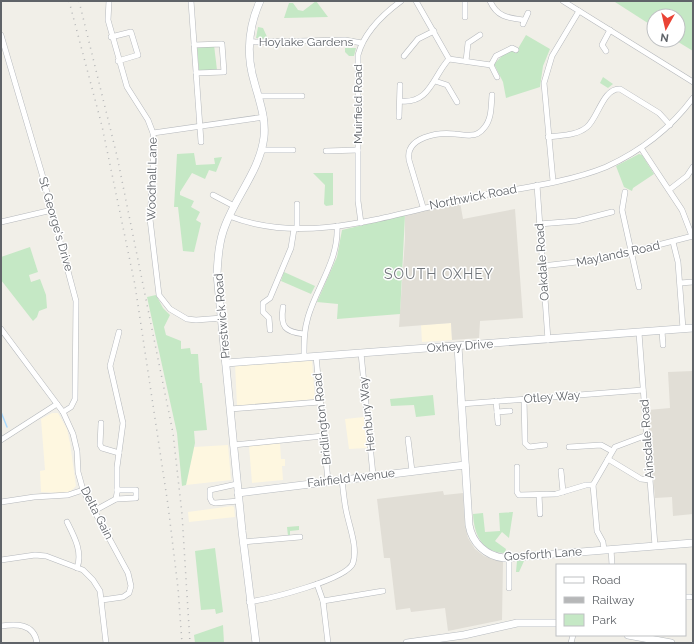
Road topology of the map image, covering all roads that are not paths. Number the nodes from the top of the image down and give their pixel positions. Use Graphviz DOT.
graph roads {
  1 [pos="109,1"];
  2 [pos="191,1"];
  3 [pos="260,1"];
  4 [pos="401,1"];
  5 [pos="416,1"];
  6 [pos="465,1"];
  7 [pos="490,1"];
  8 [pos="563,1"];
  9 [pos="579,11"];
  10 [pos="528,13"];
  11 [pos="465,17"];
  12 [pos="610,30"];
  13 [pos="434,31"];
  14 [pos="1,35"];
  15 [pos="480,35"];
  16 [pos="112,37"];
  17 [pos="250,42"];
  18 [pos="362,43"];
  19 [pos="194,45"];
  20 [pos="516,50"];
  21 [pos="606,51"];
  22 [pos="404,56"];
  23 [pos="449,59"];
  24 [pos="118,60"];
  25 [pos="466,61"];
  26 [pos="491,65"];
  27 [pos="196,73"];
  28 [pos="497,77"];
  29 [pos="435,81"];
  30 [pos="693,82"];
  31 [pos="400,85"];
  32 [pos="492,95"];
  33 [pos="259,96"];
  34 [pos="302,96"];
  35 [pos="693,98"];
  36 [pos="401,101"];
  37 [pos="457,102"];
  38 [pos="264,117"];
  39 [pos="399,117"];
  40 [pos="201,125"];
  41 [pos="670,125"];
  42 [pos="153,133"];
  43 [pos="548,136"];
  44 [pos="202,142"];
  45 [pos="641,148"];
  46 [pos="261,150"];
  47 [pos="293,150"];
  48 [pos="326,150"];
  49 [pos="358,150"];
  50 [pos="693,167"];
  51 [pos="553,181"];
  52 [pos="537,185"];
  53 [pos="669,190"];
  54 [pos="625,192"];
  55 [pos="213,195"];
  56 [pos="297,204"];
  57 [pos="234,206"];
  58 [pos="423,207"];
  59 [pos="52,210"];
  60 [pos="612,212"];
  61 [pos="229,216"];
  62 [pos="1,222"];
  63 [pos="361,223"];
  64 [pos="539,224"];
  65 [pos="336,226"];
  66 [pos="296,229"];
  67 [pos="692,236"];
  68 [pos="673,242"];
  69 [pos="633,253"];
  70 [pos="542,266"];
  71 [pos="693,282"];
  72 [pos="680,283"];
  73 [pos="639,287"];
  74 [pos="283,306"];
  75 [pos="222,318"];
  76 [pos="693,328"];
  77 [pos="1,329"];
  78 [pos="683,329"];
  79 [pos="270,330"];
  80 [pos="662,331"];
  81 [pos="118,332"];
  82 [pos="639,333"];
  83 [pos="304,334"];
  84 [pos="548,340"];
  85 [pos="663,345"];
  86 [pos="458,346"];
  87 [pos="361,353"];
  88 [pos="316,356"];
  89 [pos="304,357"];
  90 [pos="226,363"];
  91 [pos="643,390"];
  92 [pos="524,399"];
  93 [pos="496,401"];
  94 [pos="320,402"];
  95 [pos="57,404"];
  96 [pos="461,404"];
  97 [pos="230,409"];
  98 [pos="510,411"];
  99 [pos="63,412"];
  100 [pos="497,412"];
  101 [pos="498,423"];
  102 [pos="101,424"];
  103 [pos="646,435"];
  104 [pos="323,436"];
  105 [pos="408,439"];
  106 [pos="1,440"];
  107 [pos="233,445"];
  108 [pos="545,445"];
  109 [pos="569,447"];
  110 [pos="612,451"];
  111 [pos="119,453"];
  112 [pos="608,459"];
  113 [pos="465,464"];
  114 [pos="516,467"];
  115 [pos="412,471"];
  116 [pos="561,471"];
  117 [pos="373,475"];
  118 [pos="342,479"];
  119 [pos="650,480"];
  120 [pos="328,481"];
  121 [pos="237,484"];
  122 [pos="593,485"];
  123 [pos="83,490"];
  124 [pos="117,490"];
  125 [pos="563,492"];
  126 [pos="238,493"];
  127 [pos="539,495"];
  128 [pos="116,499"];
  129 [pos="239,501"];
  130 [pos="1,502"];
  131 [pos="94,512"];
  132 [pos="540,514"];
  133 [pos="67,522"];
  134 [pos="300,537"];
  135 [pos="243,542"];
  136 [pos="693,543"];
  137 [pos="655,546"];
  138 [pos="608,550"];
  139 [pos="509,558"];
  140 [pos="1,560"];
  141 [pos="612,564"];
  142 [pos="77,568"];
  143 [pos="318,584"];
  144 [pos="509,588"];
  145 [pos="383,591"];
  146 [pos="102,600"];
  147 [pos="323,601"];
  148 [pos="249,602"];
  149 [pos="556,623"];
  150 [pos="1,626"];
  151 [pos="639,636"];
  152 [pos="660,638"];
  153 [pos="37,643"];
  154 [pos="106,643"];
  155 [pos="256,643"];
  156 [pos="328,643"];
  157 [pos="407,643"];
  158 [pos="671,643"];
  1 -- 16 [label="street, Woodhall Lane"];
  2 -- 19 [label="street"];
  3 -- 17 [label="street, Prestwick Road"];
  4 -- 18 [label="street, Muirfield Road"];
  5 -- 13 [label="street"];
  6 -- 11 [label="street"];
  7 -- 10 [label="street"];
  8 -- 9 [label="street"];
  9 -- 12 [label="street"];
  9 -- 43 [label="street"];
  12 -- 21 [label="street"];
  12 -- 30 [label="street"];
  13 -- 22 [label="street"];
  13 -- 23 [label="street"];
  14 -- 59 [label="street, St. George's Drive"];
  15 -- 25 [label="street"];
  16 -- 24 [label="street, Woodhall Lane"];
  16 -- 24 [label="street"];
  17 -- 18 [label="street, Hoylake Gardens"];
  17 -- 33 [label="street, Prestwick Road"];
  18 -- 49 [label="street, Muirfield Road"];
  19 -- 27 [label="street"];
  19 -- 27 [label="street"];
  20 -- 26 [label="street"];
  23 -- 25 [label="street"];
  23 -- 29 [label="street"];
  24 -- 42 [label="street, Woodhall Lane"];
  25 -- 26 [label="street"];
  26 -- 28 [label="street"];
  27 -- 40 [label="street"];
  29 -- 36 [label="street"];
  29 -- 37 [label="street"];
  31 -- 36 [label="street"];
  32 -- 58 [label="street"];
  33 -- 34 [label="street"];
  33 -- 38 [label="street, Prestwick Road"];
  35 -- 41 [label="street, Northwick Road"];
  36 -- 39 [label="street"];
  38 -- 40 [label="street"];
  38 -- 46 [label="street, Prestwick Road"];
  40 -- 42 [label="street"];
  40 -- 44 [label="street"];
  41 -- 43 [label="street"];
  41 -- 45 [label="street, Northwick Road"];
  42 -- 75 [label="street, Woodhall Lane"];
  43 -- 51 [label="street"];
  45 -- 51 [label="street, Northwick Road"];
  45 -- 53 [label="street"];
  46 -- 47 [label="street"];
  46 -- 57 [label="street, Prestwick Road"];
  48 -- 49 [label="street"];
  49 -- 63 [label="street, Muirfield Road"];
  50 -- 53 [label="street"];
  51 -- 52 [label="street, Northwick Road"];
  52 -- 58 [label="street, Northwick Road"];
  52 -- 64 [label="street, Oakdale Road"];
  53 -- 67 [label="street"];
  54 -- 69 [label="street"];
  55 -- 57 [label="street"];
  56 -- 66 [label="street"];
  57 -- 61 [label="street, Prestwick Road"];
  58 -- 63 [label="street, Northwick Road"];
  59 -- 62 [label="street"];
  59 -- 99 [label="street, St. George's Drive"];
  60 -- 64 [label="street"];
  61 -- 66 [label="street, Northwick Road"];
  61 -- 75 [label="street, Prestwick Road"];
  63 -- 65 [label="street, Northwick Road"];
  64 -- 70 [label="street, Oakdale Road"];
  65 -- 66 [label="street, Northwick Road"];
  65 -- 83 [label="street"];
  66 -- 79 [label="street"];
  67 -- 68 [label="street, Maylands Road"];
  68 -- 69 [label="street, Maylands Road"];
  68 -- 72 [label="street"];
  69 -- 70 [label="street, Maylands Road"];
  69 -- 73 [label="street"];
  70 -- 84 [label="street, Oakdale Road"];
  71 -- 72 [label="street"];
  72 -- 78 [label="street"];
  74 -- 83 [label="street"];
  75 -- 90 [label="street, Prestwick Road"];
  76 -- 78 [label="street, Oxhey Drive"];
  77 -- 95 [label="street, Delta Gain"];
  78 -- 80 [label="street, Oxhey Drive"];
  80 -- 82 [label="street, Oxhey Drive"];
  80 -- 85 [label="street"];
  81 -- 111 [label="street"];
  82 -- 84 [label="street, Oxhey Drive"];
  82 -- 91 [label="street, Ainsdale Road"];
  83 -- 89 [label="street"];
  84 -- 86 [label="street, Oxhey Drive"];
  86 -- 87 [label="street, Oxhey Drive"];
  86 -- 96 [label="street, Gosforth Lane"];
  87 -- 88 [label="street, Oxhey Drive"];
  87 -- 117 [label="street, Henbury Way"];
  88 -- 89 [label="street, Oxhey Drive"];
  88 -- 94 [label="street, Bridlington Road"];
  89 -- 90 [label="street, Oxhey Drive"];
  90 -- 97 [label="street, Prestwick Road"];
  91 -- 92 [label="street, Otley Way"];
  91 -- 103 [label="street, Ainsdale Road"];
  92 -- 93 [label="street, Otley Way"];
  92 -- 108 [label="street"];
  93 -- 96 [label="street, Otley Way"];
  93 -- 100 [label="street"];
  94 -- 97 [label="street"];
  94 -- 104 [label="street, Bridlington Road"];
  95 -- 99 [label="street, Delta Gain"];
  95 -- 106 [label="street"];
  96 -- 113 [label="street, Gosforth Lane"];
  97 -- 107 [label="street, Prestwick Road"];
  98 -- 100 [label="street"];
  99 -- 123 [label="street, Delta Gain"];
  100 -- 101 [label="street"];
  102 -- 111 [label="street"];
  103 -- 110 [label="street"];
  103 -- 119 [label="street, Ainsdale Road"];
  104 -- 107 [label="street"];
  104 -- 120 [label="street, Bridlington Road"];
  105 -- 115 [label="street"];
  107 -- 121 [label="street, Prestwick Road"];
  109 -- 110 [label="street"];
  110 -- 112 [label="street"];
  111 -- 124 [label="street"];
  112 -- 119 [label="street"];
  112 -- 122 [label="street"];
  113 -- 115 [label="street, Fairfield Avenue"];
  113 -- 139 [label="street, Gosforth Lane"];
  114 -- 127 [label="street"];
  115 -- 117 [label="street, Fairfield Avenue"];
  116 -- 125 [label="street"];
  117 -- 118 [label="street, Fairfield Avenue"];
  118 -- 120 [label="street, Fairfield Avenue"];
  118 -- 143 [label="street"];
  119 -- 137 [label="street, Ainsdale Road"];
  120 -- 126 [label="street, Fairfield Avenue"];
  121 -- 126 [label="street, Prestwick Road"];
  121 -- 129 [label="street"];
  122 -- 125 [label="street"];
  122 -- 138 [label="street"];
  123 -- 130 [label="street"];
  123 -- 131 [label="street, Delta Gain"];
  124 -- 128 [label="street"];
  124 -- 128 [label="street"];
  125 -- 127 [label="street"];
  126 -- 129 [label="street, Prestwick Road"];
  127 -- 132 [label="street"];
  128 -- 131 [label="street"];
  129 -- 135 [label="street, Prestwick Road"];
  131 -- 146 [label="street, Delta Gain"];
  133 -- 142 [label="street"];
  134 -- 135 [label="street"];
  135 -- 148 [label="street, Prestwick Road"];
  136 -- 137 [label="street, Gosforth Lane"];
  137 -- 138 [label="street, Gosforth Lane"];
  138 -- 139 [label="street, Gosforth Lane"];
  138 -- 141 [label="street"];
  139 -- 144 [label="street"];
  140 -- 142 [label="street"];
  142 -- 146 [label="street"];
  143 -- 147 [label="street"];
  143 -- 148 [label="street"];
  145 -- 147 [label="street"];
  146 -- 154 [label="street"];
  147 -- 156 [label="street"];
  148 -- 155 [label="street, Prestwick Road"];
  149 -- 157 [label="street"];
  150 -- 153 [label="street"];
  151 -- 152 [label="street"];
  152 -- 158 [label="street"];
}
